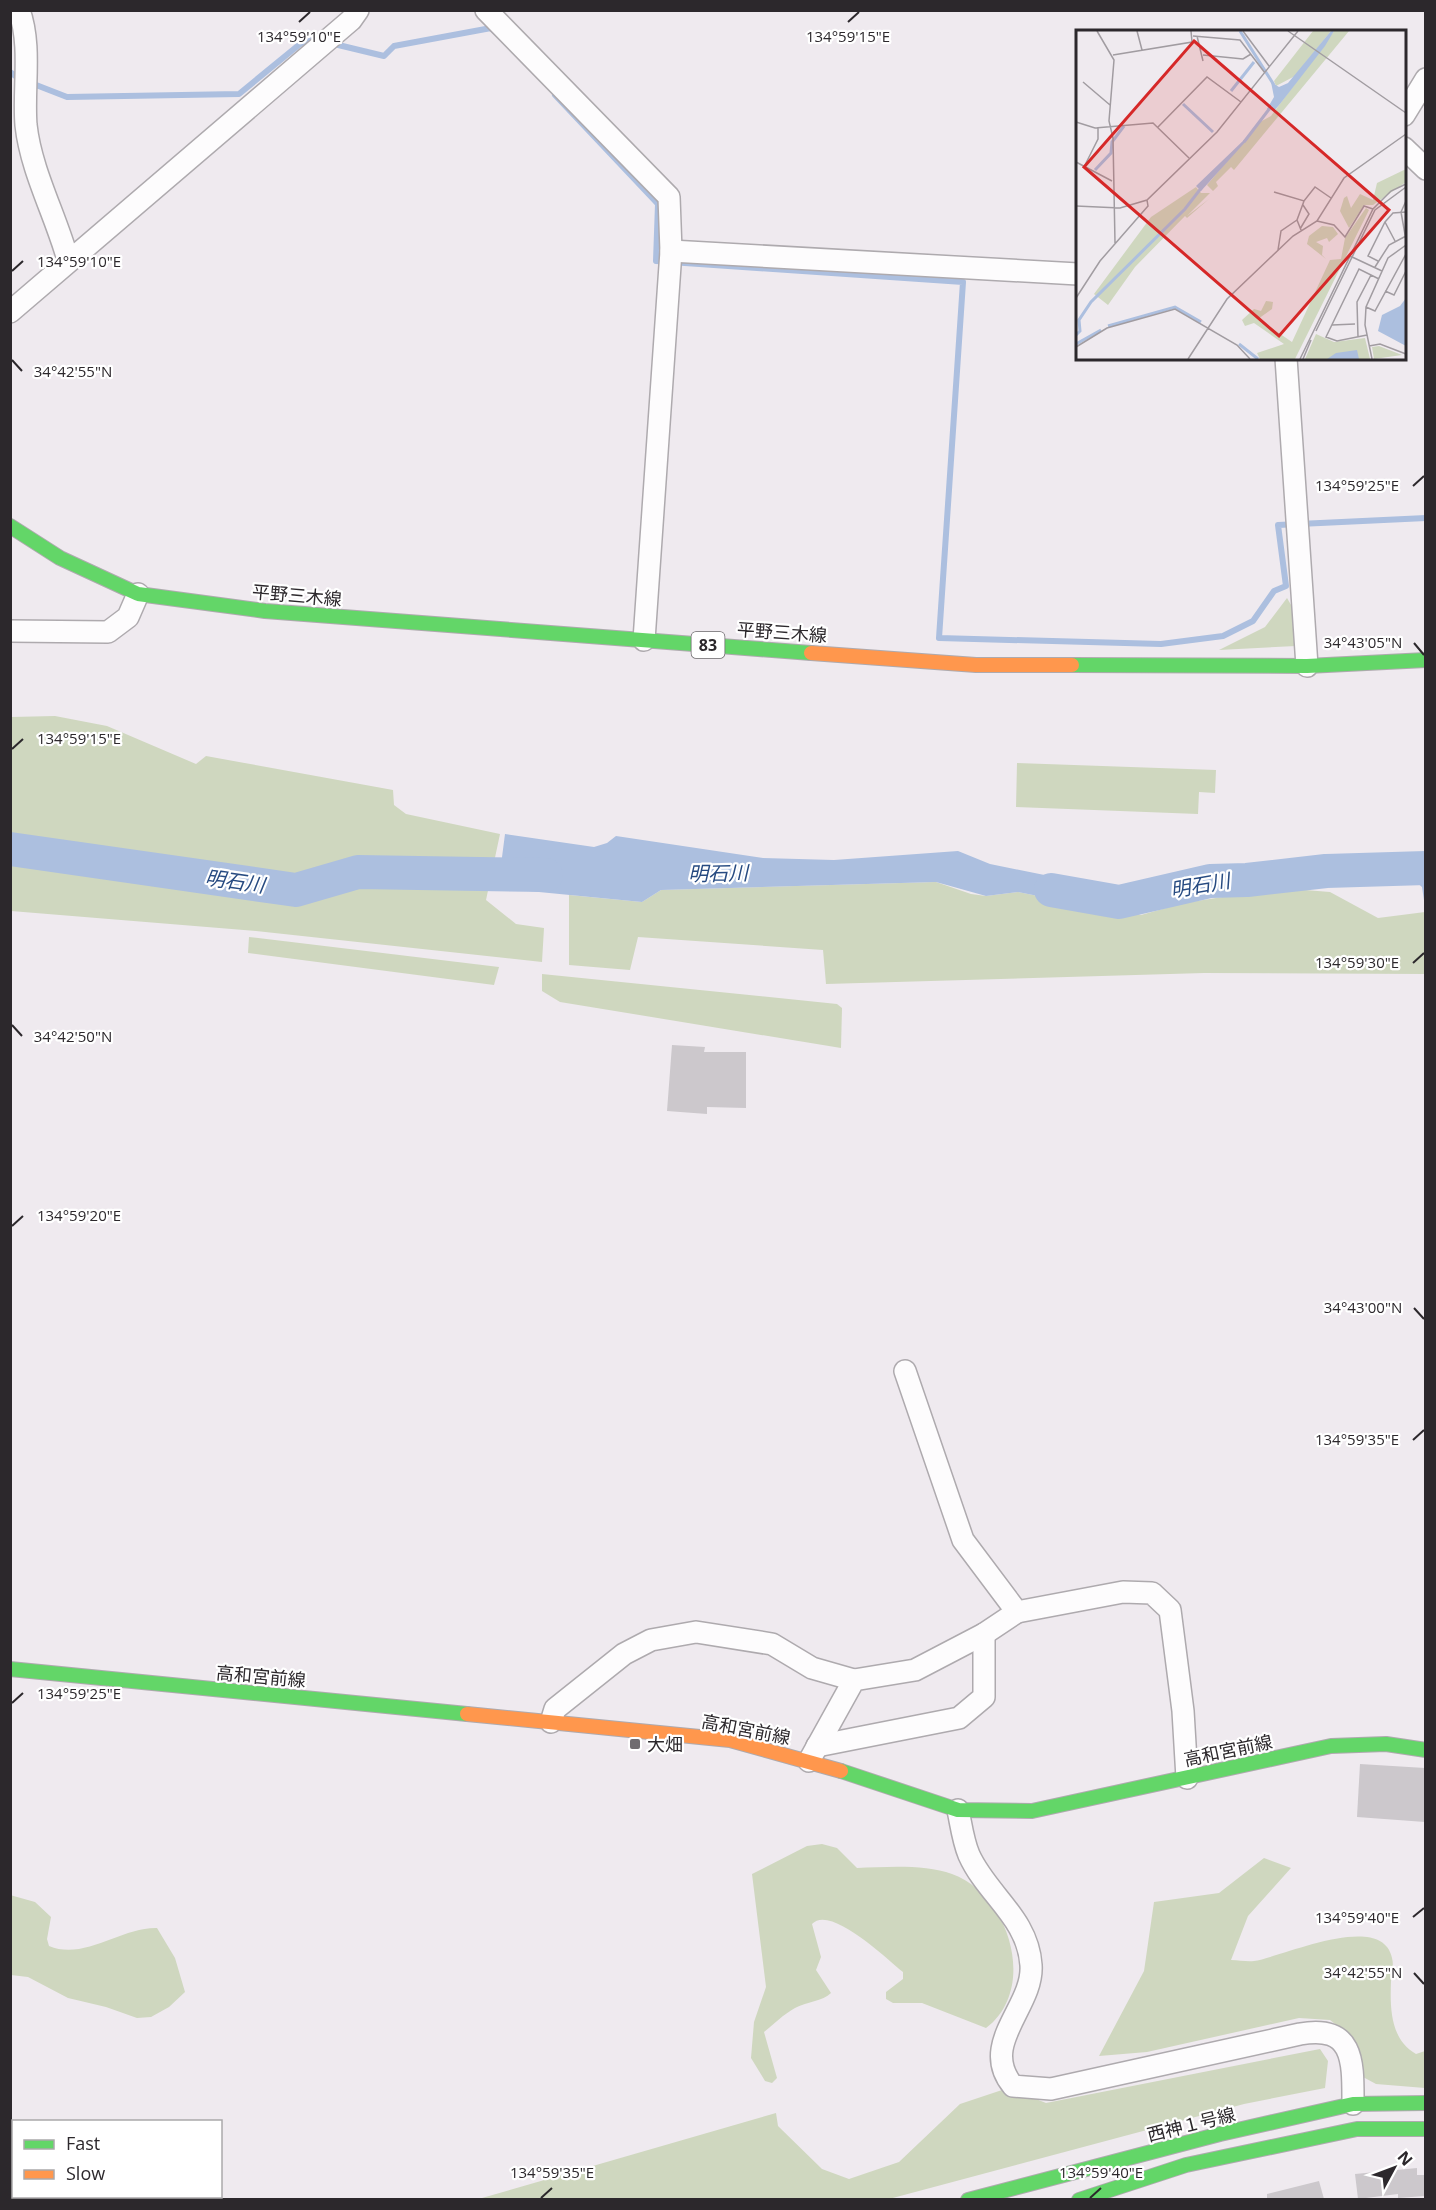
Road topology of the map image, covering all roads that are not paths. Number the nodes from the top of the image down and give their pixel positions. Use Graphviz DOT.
graph roads {
  1 [pos="19,10"];
  2 [pos="358,10"];
  3 [pos="486,10"];
  4 [pos="1425,79"];
  5 [pos="1406,112"];
  6 [pos="1406,150"];
  7 [pos="1425,169"];
  8 [pos="671,251"];
  9 [pos="69,260"];
  10 [pos="1076,274"];
  11 [pos="10,312"];
  12 [pos="1286,360"];
  13 [pos="10,526"];
  14 [pos="138,594"];
  15 [pos="10,631"];
  16 [pos="644,640"];
  17 [pos="1425,660"];
  18 [pos="1307,666"];
  19 [pos="905,1371"];
  20 [pos="1017,1612"];
  21 [pos="984,1634"];
  22 [pos="10,1669"];
  23 [pos="854,1680"];
  24 [pos="551,1722"];
  25 [pos="1425,1750"];
  26 [pos="813,1753"];
  27 [pos="1187,1778"];
  28 [pos="958,1810"];
  29 [pos="1425,2103"];
  30 [pos="1353,2104"];
  31 [pos="1425,2129"];
  32 [pos="968,2199"];
  33 [pos="1079,2199"];
  1 -- 9 [label="street"];
  2 -- 9 [label="street"];
  3 -- 8 [label="street"];
  4 -- 5 [label="street"];
  6 -- 7 [label="street"];
  8 -- 10 [label="street"];
  8 -- 16 [label="street"];
  9 -- 11 [label="street"];
  12 -- 18 [label="street"];
  13 -- 14 [label="street, 平野三木線 / 83"];
  14 -- 15 [label="street"];
  14 -- 16 [label="street, 平野三木線 / 83"];
  16 -- 18 [label="street, 平野三木線 / 83"];
  17 -- 18 [label="street, 平野三木線 / 83"];
  19 -- 20 [label="street"];
  20 -- 21 [label="street"];
  20 -- 27 [label="street"];
  21 -- 23 [label="street"];
  21 -- 26 [label="street"];
  22 -- 24 [label="street, 高和宮前線"];
  23 -- 24 [label="street"];
  23 -- 26 [label="street"];
  24 -- 26 [label="street, 高和宮前線"];
  25 -- 27 [label="street, 高和宮前線"];
  26 -- 28 [label="street, 高和宮前線"];
  27 -- 28 [label="street, 高和宮前線"];
  28 -- 30 [label="street"];
  29 -- 30 [label="street, 西神１号線"];
  30 -- 32 [label="street, 西神１号線"];
  31 -- 33 [label="street"];
}
